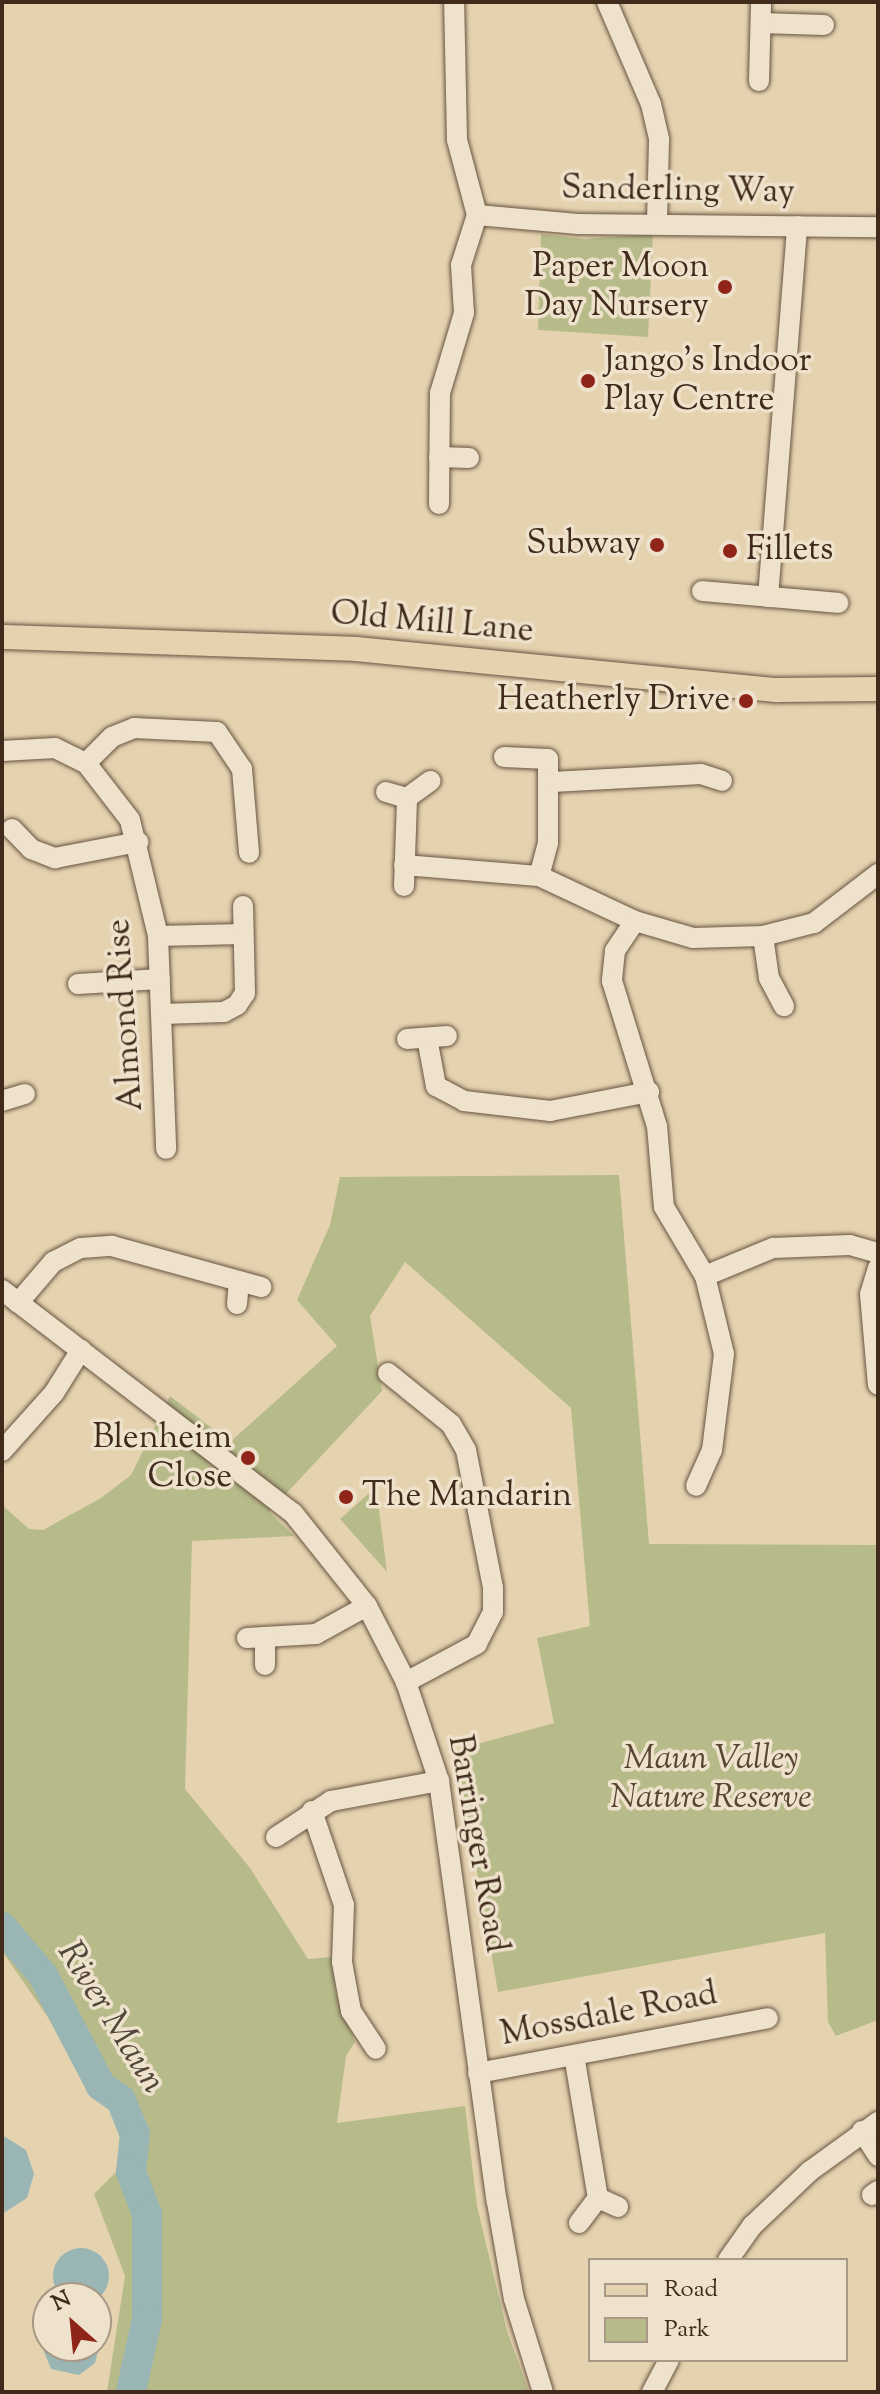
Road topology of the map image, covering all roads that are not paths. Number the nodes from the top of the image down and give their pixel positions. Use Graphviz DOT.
graph roads {
  1 [pos="454,2"];
  2 [pos="607,2"];
  3 [pos="761,12"];
  4 [pos="824,25"];
  5 [pos="759,81"];
  6 [pos="477,215"];
  7 [pos="657,220"];
  8 [pos="797,226"];
  9 [pos="878,227"];
  10 [pos="439,457"];
  11 [pos="469,458"];
  12 [pos="439,504"];
  13 [pos="702,591"];
  14 [pos="768,597"];
  15 [pos="838,603"];
  16 [pos="2,637"];
  17 [pos="878,677"];
  18 [pos="866,689"];
  19 [pos="2,751"];
  20 [pos="504,757"];
  21 [pos="86,763"];
  22 [pos="430,781"];
  23 [pos="722,781"];
  24 [pos="552,782"];
  25 [pos="386,792"];
  26 [pos="407,798"];
  27 [pos="12,829"];
  28 [pos="138,842"];
  29 [pos="249,853"];
  30 [pos="404,865"];
  31 [pos="878,874"];
  32 [pos="539,876"];
  33 [pos="404,886"];
  34 [pos="243,906"];
  35 [pos="635,921"];
  36 [pos="243,934"];
  37 [pos="158,936"];
  38 [pos="763,936"];
  39 [pos="160,979"];
  40 [pos="78,984"];
  41 [pos="784,1006"];
  42 [pos="162,1014"];
  43 [pos="427,1038"];
  44 [pos="649,1092"];
  45 [pos="25,1094"];
  46 [pos="2,1101"];
  47 [pos="172,1136"];
  48 [pos="878,1253"];
  49 [pos="878,1268"];
  50 [pos="705,1276"];
  51 [pos="239,1281"];
  52 [pos="261,1287"];
  53 [pos="10,1296"];
  54 [pos="237,1304"];
  55 [pos="81,1350"];
  56 [pos="393,1385"];
  57 [pos="878,1385"];
  58 [pos="2,1451"];
  59 [pos="709,1478"];
  60 [pos="367,1606"];
  61 [pos="265,1665"];
  62 [pos="406,1682"];
  63 [pos="439,1781"];
  64 [pos="312,1811"];
  65 [pos="276,1837"];
  66 [pos="759,2026"];
  67 [pos="374,2035"];
  68 [pos="574,2055"];
  69 [pos="478,2073"];
  70 [pos="870,2127"];
  71 [pos="878,2156"];
  72 [pos="598,2198"];
  73 [pos="618,2207"];
  74 [pos="579,2223"];
  75 [pos="729,2258"];
  76 [pos="668,2362"];
  77 [pos="543,2392"];
  78 [pos="652,2392"];
  1 -- 6 [label="street"];
  2 -- 7 [label="street"];
  3 -- 4 [label="street"];
  3 -- 5 [label="street"];
  6 -- 7 [label="street, Sanderling Way"];
  6 -- 10 [label="street"];
  7 -- 8 [label="street, Sanderling Way"];
  8 -- 9 [label="street, Sanderling Way"];
  8 -- 14 [label="street"];
  10 -- 11 [label="street"];
  10 -- 12 [label="street"];
  13 -- 14 [label="street"];
  14 -- 15 [label="street"];
  16 -- 18 [label="main road, Old Mill Lane"];
  17 -- 18 [label="main road, Old Mill Lane"];
  19 -- 21 [label="street"];
  20 -- 24 [label="street"];
  21 -- 28 [label="street, Almond Rise"];
  21 -- 29 [label="street"];
  22 -- 26 [label="street"];
  23 -- 24 [label="street"];
  24 -- 32 [label="street"];
  25 -- 26 [label="street"];
  26 -- 30 [label="street"];
  27 -- 28 [label="street"];
  28 -- 37 [label="street, Almond Rise"];
  30 -- 32 [label="street"];
  30 -- 33 [label="street"];
  31 -- 38 [label="street"];
  32 -- 35 [label="street"];
  34 -- 36 [label="street"];
  35 -- 38 [label="street"];
  35 -- 44 [label="street"];
  36 -- 37 [label="street"];
  36 -- 42 [label="street"];
  37 -- 39 [label="street, Almond Rise"];
  38 -- 41 [label="street"];
  39 -- 40 [label="street"];
  39 -- 42 [label="street, Almond Rise"];
  42 -- 47 [label="street, Almond Rise"];
  43 -- 44 [label="street"];
  44 -- 50 [label="street"];
  45 -- 46 [label="street"];
  48 -- 50 [label="street"];
  49 -- 57 [label="street"];
  50 -- 59 [label="street"];
  51 -- 52 [label="street"];
  51 -- 53 [label="street"];
  51 -- 54 [label="street"];
  53 -- 55 [label="street, Barringer Road"];
  55 -- 58 [label="street"];
  55 -- 60 [label="street, Barringer Road"];
  56 -- 62 [label="street"];
  60 -- 61 [label="street"];
  60 -- 62 [label="street, Barringer Road"];
  62 -- 63 [label="street, Barringer Road"];
  63 -- 64 [label="street"];
  63 -- 69 [label="street, Barringer Road"];
  64 -- 65 [label="street"];
  64 -- 67 [label="street"];
  66 -- 68 [label="street, Mossdale Road"];
  68 -- 69 [label="street, Mossdale Road"];
  68 -- 72 [label="street"];
  69 -- 77 [label="street, Barringer Road"];
  70 -- 71 [label="street"];
  70 -- 75 [label="street"];
  72 -- 73 [label="street"];
  72 -- 74 [label="street"];
  76 -- 78 [label="street"];
}
